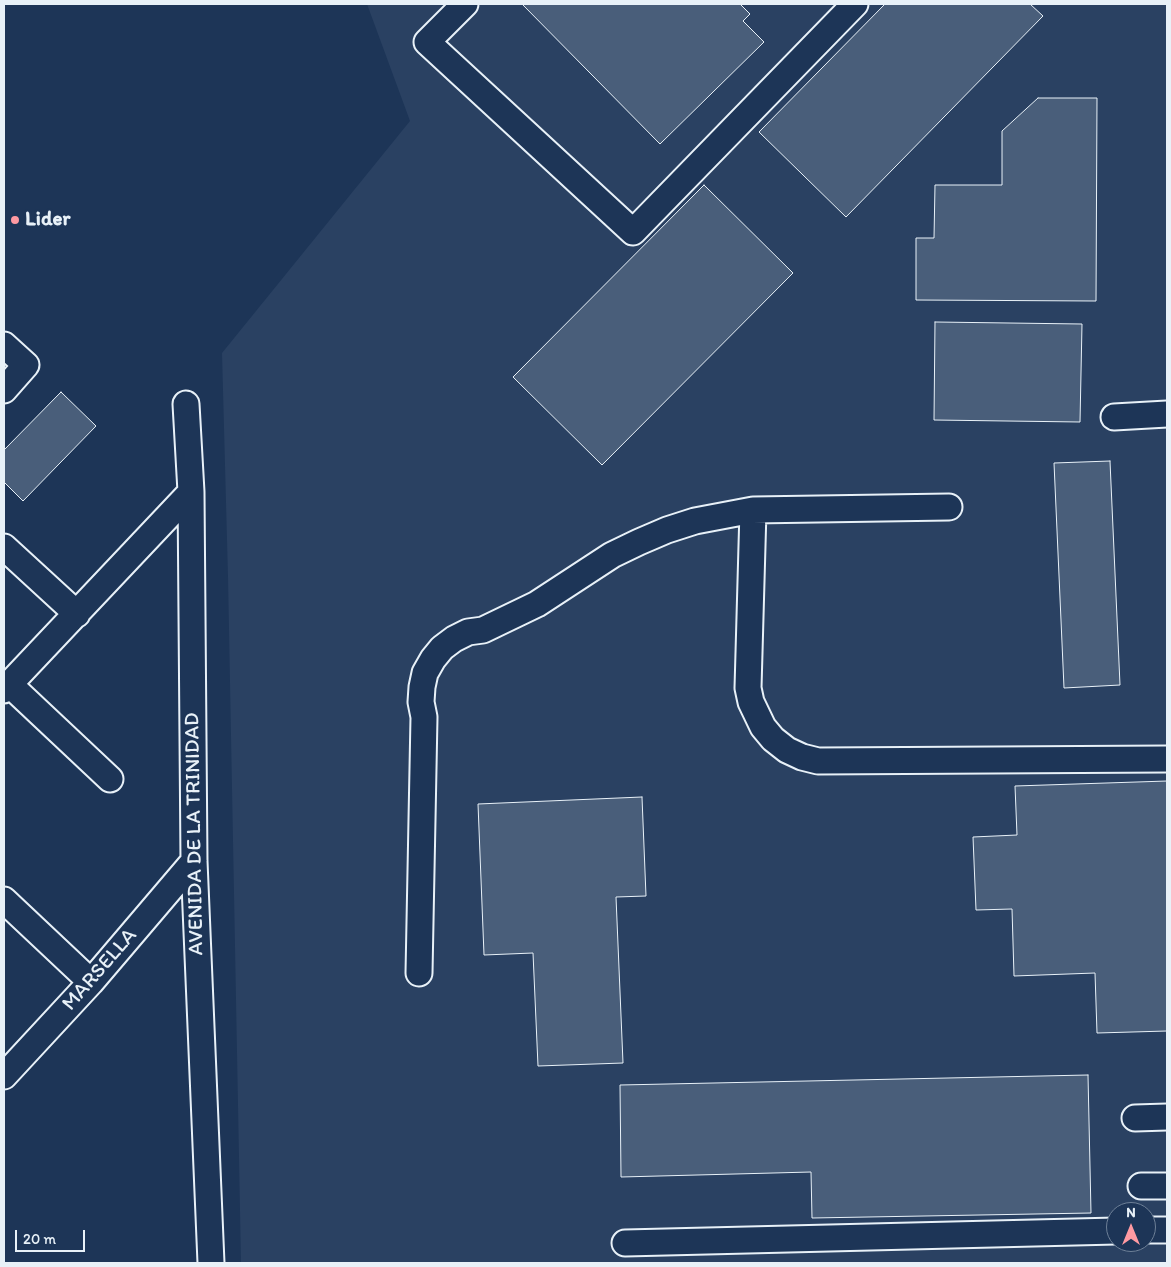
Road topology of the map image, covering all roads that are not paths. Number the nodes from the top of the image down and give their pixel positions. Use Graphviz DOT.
graph roads {
  1 [pos="465,4"];
  2 [pos="855,4"];
  3 [pos="4,345"];
  4 [pos="4,390"];
  5 [pos="186,404"];
  6 [pos="1167,414"];
  7 [pos="1114,417"];
  8 [pos="192,492"];
  9 [pos="949,507"];
  10 [pos="753,510"];
  11 [pos="4,547"];
  12 [pos="76,614"];
  13 [pos="6,687"];
  14 [pos="1167,759"];
  15 [pos="110,779"];
  16 [pos="194,861"];
  17 [pos="4,900"];
  18 [pos="419,973"];
  19 [pos="91,982"];
  20 [pos="4,1076"];
  21 [pos="1167,1117"];
  22 [pos="1135,1118"];
  23 [pos="1141,1186"];
  24 [pos="1167,1186"];
  25 [pos="1106,1231"];
  26 [pos="626,1243"];
  27 [pos="211,1263"];
  1 -- 2 [label="street"];
  3 -- 4 [label="street"];
  5 -- 8 [label="street, AVENIDA DE LA TRINIDAD"];
  6 -- 7 [label="street"];
  8 -- 12 [label="street"];
  8 -- 16 [label="street, AVENIDA DE LA TRINIDAD"];
  9 -- 10 [label="street"];
  10 -- 14 [label="street"];
  10 -- 18 [label="street"];
  11 -- 12 [label="street"];
  12 -- 13 [label="street"];
  13 -- 15 [label="street"];
  16 -- 19 [label="street, MARSELLA"];
  16 -- 27 [label="street, AVENIDA DE LA TRINIDAD"];
  17 -- 19 [label="street"];
  19 -- 20 [label="street, MARSELLA"];
  21 -- 22 [label="street"];
  23 -- 24 [label="street"];
  25 -- 26 [label="street"];
}
